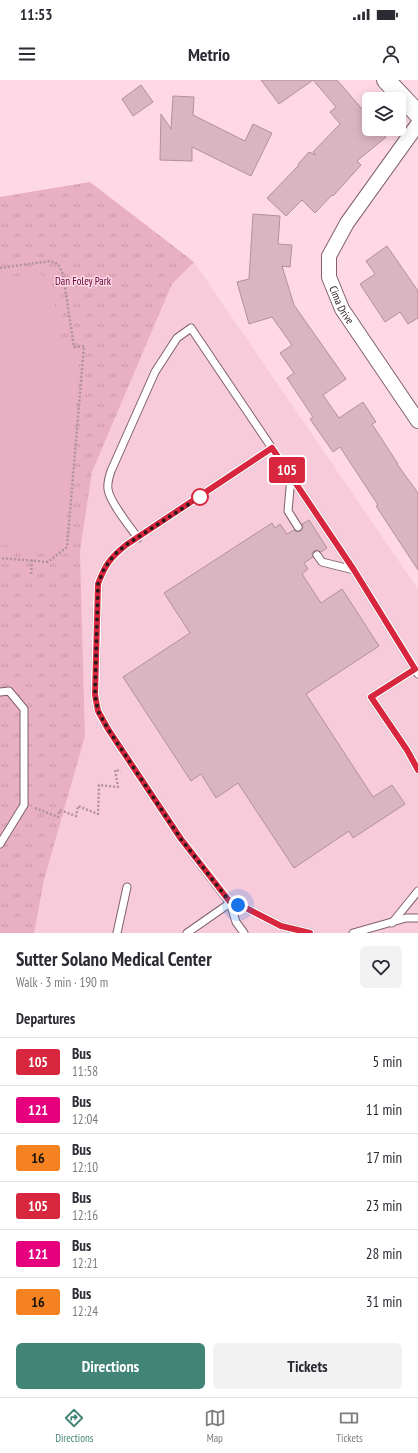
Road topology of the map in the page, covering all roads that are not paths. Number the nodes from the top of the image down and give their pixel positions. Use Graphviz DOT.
graph roads {
  1 [pos="386,80"];
  2 [pos="418,114"];
  3 [pos="418,124"];
  4 [pos="418,421"];
  5 [pos="272,448"];
  6 [pos="291,477"];
  7 [pos="298,527"];
  8 [pos="138,538"];
  9 [pos="317,555"];
  10 [pos="354,570"];
  11 [pos="416,672"];
  12 [pos="0,692"];
  13 [pos="418,770"];
  14 [pos="0,844"];
  15 [pos="127,887"];
  16 [pos="418,891"];
  17 [pos="230,902"];
  18 [pos="418,918"];
  19 [pos="392,923"];
  20 [pos="117,933"];
  21 [pos="187,933"];
  22 [pos="244,933"];
  23 [pos="310,933"];
  24 [pos="353,933"];
  1 -- 2 [label="street"];
  3 -- 4 [label="street, Cima Drive"];
  5 -- 6 [label="lane"];
  5 -- 8 [label="lane"];
  5 -- 8 [label="lane"];
  6 -- 7 [label="lane"];
  6 -- 10 [label="lane"];
  8 -- 17 [label="lane"];
  9 -- 10 [label="lane"];
  10 -- 11 [label="lane"];
  11 -- 13 [label="lane"];
  12 -- 14 [label="lane"];
  15 -- 20 [label="lane"];
  16 -- 19 [label="lane"];
  17 -- 21 [label="lane"];
  17 -- 22 [label="lane"];
  17 -- 23 [label="lane"];
  18 -- 19 [label="lane"];
  19 -- 24 [label="lane"];
}
